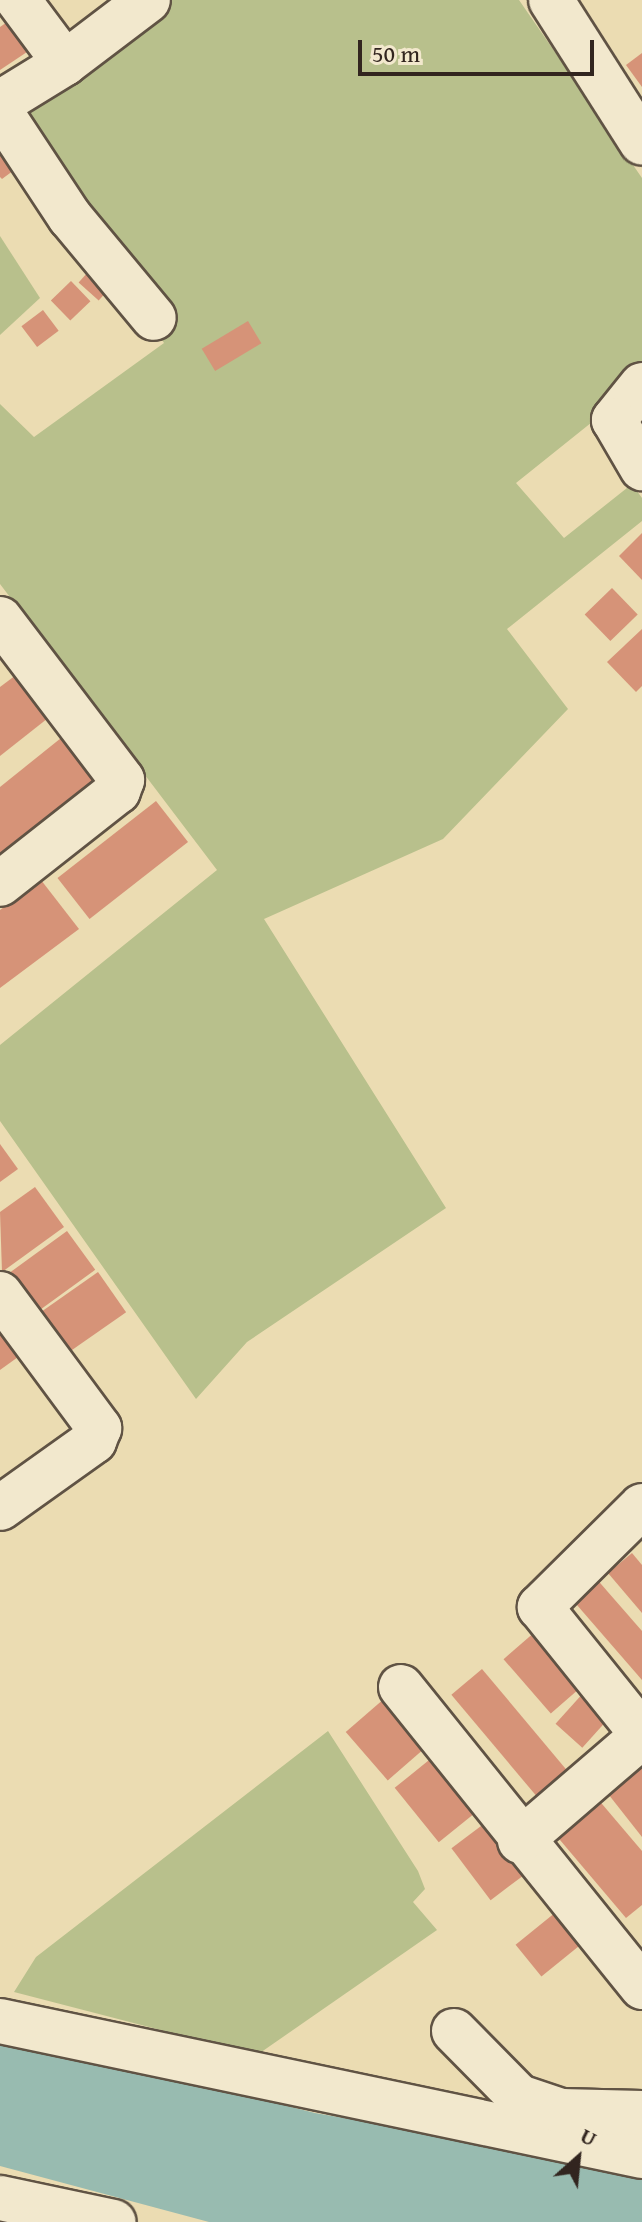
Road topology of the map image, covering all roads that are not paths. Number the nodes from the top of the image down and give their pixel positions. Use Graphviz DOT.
graph roads {
  1 [pos="18,0"];
  2 [pos="148,0"];
  3 [pos="551,0"];
  4 [pos="65,63"];
  5 [pos="0,103"];
  6 [pos="0,111"];
  7 [pos="642,143"];
  8 [pos="154,318"];
  9 [pos="642,385"];
  10 [pos="642,468"];
  11 [pos="8,644"];
  12 [pos="0,884"];
  13 [pos="0,1294"];
  14 [pos="642,1506"];
  15 [pos="0,1508"];
  16 [pos="401,1687"];
  17 [pos="642,1735"];
  18 [pos="520,1841"];
  19 [pos="642,1987"];
  20 [pos="0,2021"];
  21 [pos="454,2031"];
  22 [pos="642,2113"];
  23 [pos="642,2156"];
  24 [pos="0,2198"];
  25 [pos="114,2222"];
  1 -- 4 [label="street"];
  2 -- 4 [label="street"];
  3 -- 7 [label="street"];
  4 -- 5 [label="street"];
  6 -- 8 [label="street"];
  9 -- 10 [label="street"];
  11 -- 12 [label="street"];
  13 -- 15 [label="street"];
  14 -- 17 [label="street"];
  16 -- 18 [label="street"];
  17 -- 18 [label="street"];
  18 -- 19 [label="street"];
  20 -- 23 [label="street"];
  21 -- 22 [label="street"];
  24 -- 25 [label="street"];
}
